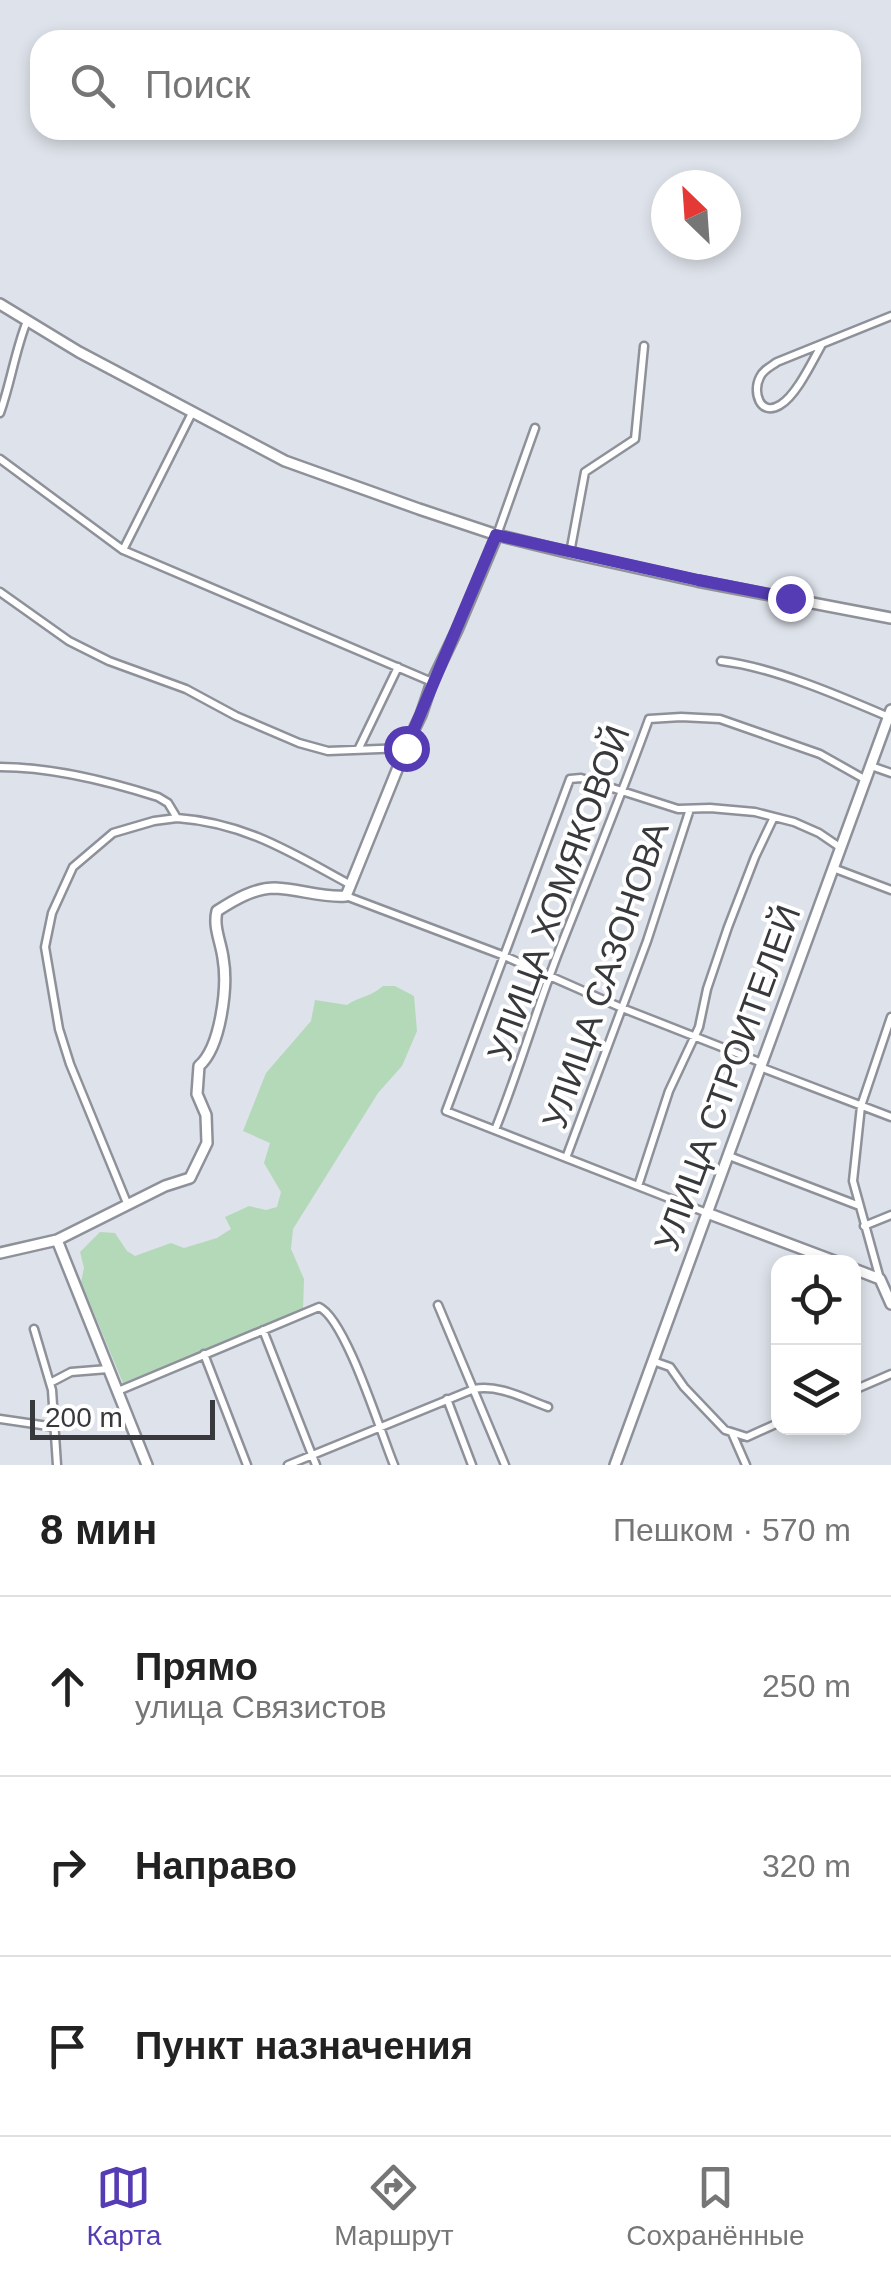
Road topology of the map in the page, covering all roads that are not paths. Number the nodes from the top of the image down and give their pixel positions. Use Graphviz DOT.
graph roads {
  1 [pos="0,304"];
  2 [pos="891,316"];
  3 [pos="27,320"];
  4 [pos="644,346"];
  5 [pos="821,346"];
  6 [pos="0,413"];
  7 [pos="192,413"];
  8 [pos="535,428"];
  9 [pos="0,459"];
  10 [pos="496,535"];
  11 [pos="123,550"];
  12 [pos="570,552"];
  13 [pos="0,592"];
  14 [pos="891,618"];
  15 [pos="721,662"];
  16 [pos="398,668"];
  17 [pos="432,682"];
  18 [pos="890,714"];
  19 [pos="406,748"];
  20 [pos="358,750"];
  21 [pos="871,766"];
  22 [pos="0,767"];
  23 [pos="891,773"];
  24 [pos="866,780"];
  25 [pos="622,792"];
  26 [pos="690,809"];
  27 [pos="774,817"];
  28 [pos="177,818"];
  29 [pos="841,848"];
  30 [pos="834,868"];
  31 [pos="348,890"];
  32 [pos="891,890"];
  33 [pos="502,955"];
  34 [pos="550,978"];
  35 [pos="622,1008"];
  36 [pos="891,1017"];
  37 [pos="694,1036"];
  38 [pos="761,1065"];
  39 [pos="861,1106"];
  40 [pos="891,1117"];
  41 [pos="494,1130"];
  42 [pos="728,1156"];
  43 [pos="566,1158"];
  44 [pos="638,1186"];
  45 [pos="127,1204"];
  46 [pos="858,1206"];
  47 [pos="707,1213"];
  48 [pos="891,1215"];
  49 [pos="864,1226"];
  50 [pos="57,1240"];
  51 [pos="0,1253"];
  52 [pos="818,1255"];
  53 [pos="861,1272"];
  54 [pos="880,1279"];
  55 [pos="891,1304"];
  56 [pos="438,1305"];
  57 [pos="34,1329"];
  58 [pos="263,1330"];
  59 [pos="204,1354"];
  60 [pos="653,1361"];
  61 [pos="108,1368"];
  62 [pos="891,1374"];
  63 [pos="50,1383"];
  64 [pos="861,1387"];
  65 [pos="474,1389"];
  66 [pos="118,1391"];
  67 [pos="447,1399"];
  68 [pos="548,1407"];
  69 [pos="0,1419"];
  70 [pos="378,1426"];
  71 [pos="771,1426"];
  72 [pos="54,1427"];
  73 [pos="732,1432"];
  74 [pos="312,1454"];
  75 [pos="144,1464"];
  76 [pos="57,1465"];
  77 [pos="247,1465"];
  78 [pos="288,1465"];
  79 [pos="316,1465"];
  80 [pos="394,1465"];
  81 [pos="472,1465"];
  82 [pos="505,1465"];
  83 [pos="615,1465"];
  84 [pos="746,1465"];
  1 -- 3 [label="main road"];
  2 -- 5 [label="street"];
  3 -- 6 [label="street"];
  3 -- 7 [label="main road"];
  4 -- 12 [label="street"];
  5 -- 5 [label="street"];
  7 -- 10 [label="main road"];
  7 -- 11 [label="street"];
  8 -- 10 [label="street"];
  9 -- 11 [label="street"];
  10 -- 12 [label="main road"];
  10 -- 17 [label="main road"];
  11 -- 16 [label="street"];
  12 -- 14 [label="main road"];
  13 -- 20 [label="street"];
  15 -- 18 [label="street"];
  16 -- 17 [label="street"];
  16 -- 20 [label="street"];
  17 -- 19 [label="main road"];
  18 -- 21 [label="main road, УЛИЦА СТРОИТЕЛЕЙ"];
  19 -- 20 [label="street"];
  19 -- 31 [label="main road"];
  21 -- 23 [label="street"];
  21 -- 24 [label="main road, УЛИЦА СТРОИТЕЛЕЙ"];
  22 -- 28 [label="street"];
  24 -- 25 [label="street, УЛИЦА ХОМЯКОВОЙ"];
  24 -- 29 [label="main road, УЛИЦА СТРОИТЕЛЕЙ"];
  25 -- 26 [label="street"];
  25 -- 33 [label="street"];
  25 -- 34 [label="street, УЛИЦА ХОМЯКОВОЙ"];
  26 -- 27 [label="street"];
  26 -- 35 [label="street, УЛИЦА САЗОНОВА"];
  27 -- 29 [label="street"];
  27 -- 37 [label="street"];
  28 -- 31 [label="street"];
  28 -- 45 [label="street"];
  29 -- 30 [label="main road, УЛИЦА СТРОИТЕЛЕЙ"];
  30 -- 32 [label="street"];
  30 -- 38 [label="main road, УЛИЦА СТРОИТЕЛЕЙ"];
  31 -- 33 [label="street"];
  31 -- 45 [label="main road"];
  33 -- 34 [label="street"];
  33 -- 41 [label="street"];
  34 -- 35 [label="street"];
  34 -- 41 [label="street, УЛИЦА ХОМЯКОВОЙ"];
  35 -- 37 [label="street"];
  35 -- 43 [label="street, УЛИЦА САЗОНОВА"];
  36 -- 39 [label="street"];
  37 -- 38 [label="street"];
  37 -- 44 [label="street"];
  38 -- 39 [label="street"];
  38 -- 42 [label="main road, УЛИЦА СТРОИТЕЛЕЙ"];
  39 -- 40 [label="street"];
  39 -- 46 [label="street"];
  41 -- 43 [label="street"];
  42 -- 46 [label="street"];
  42 -- 47 [label="main road, УЛИЦА СТРОИТЕЛЕЙ"];
  43 -- 44 [label="street"];
  44 -- 47 [label="street"];
  45 -- 50 [label="main road"];
  46 -- 49 [label="street"];
  47 -- 52 [label="main road"];
  47 -- 60 [label="main road, УЛИЦА СТРОИТЕЛЕЙ"];
  48 -- 49 [label="street"];
  49 -- 54 [label="street"];
  50 -- 51 [label="main road"];
  50 -- 61 [label="main road"];
  53 -- 54 [label="main road"];
  54 -- 55 [label="main road"];
  56 -- 65 [label="street"];
  57 -- 63 [label="street"];
  58 -- 59 [label="street"];
  58 -- 70 [label="street"];
  58 -- 74 [label="street"];
  59 -- 66 [label="street"];
  59 -- 77 [label="street"];
  60 -- 73 [label="street"];
  60 -- 83 [label="main road, УЛИЦА СТРОИТЕЛЕЙ"];
  61 -- 63 [label="street"];
  61 -- 66 [label="main road"];
  62 -- 64 [label="street"];
  63 -- 72 [label="street"];
  65 -- 67 [label="street"];
  65 -- 68 [label="street"];
  65 -- 82 [label="street"];
  66 -- 75 [label="main road"];
  67 -- 70 [label="street"];
  67 -- 81 [label="street"];
  69 -- 72 [label="street"];
  70 -- 74 [label="street"];
  70 -- 80 [label="street"];
  71 -- 73 [label="street"];
  72 -- 76 [label="street"];
  73 -- 84 [label="street"];
  74 -- 78 [label="street"];
  74 -- 79 [label="street"];
}
